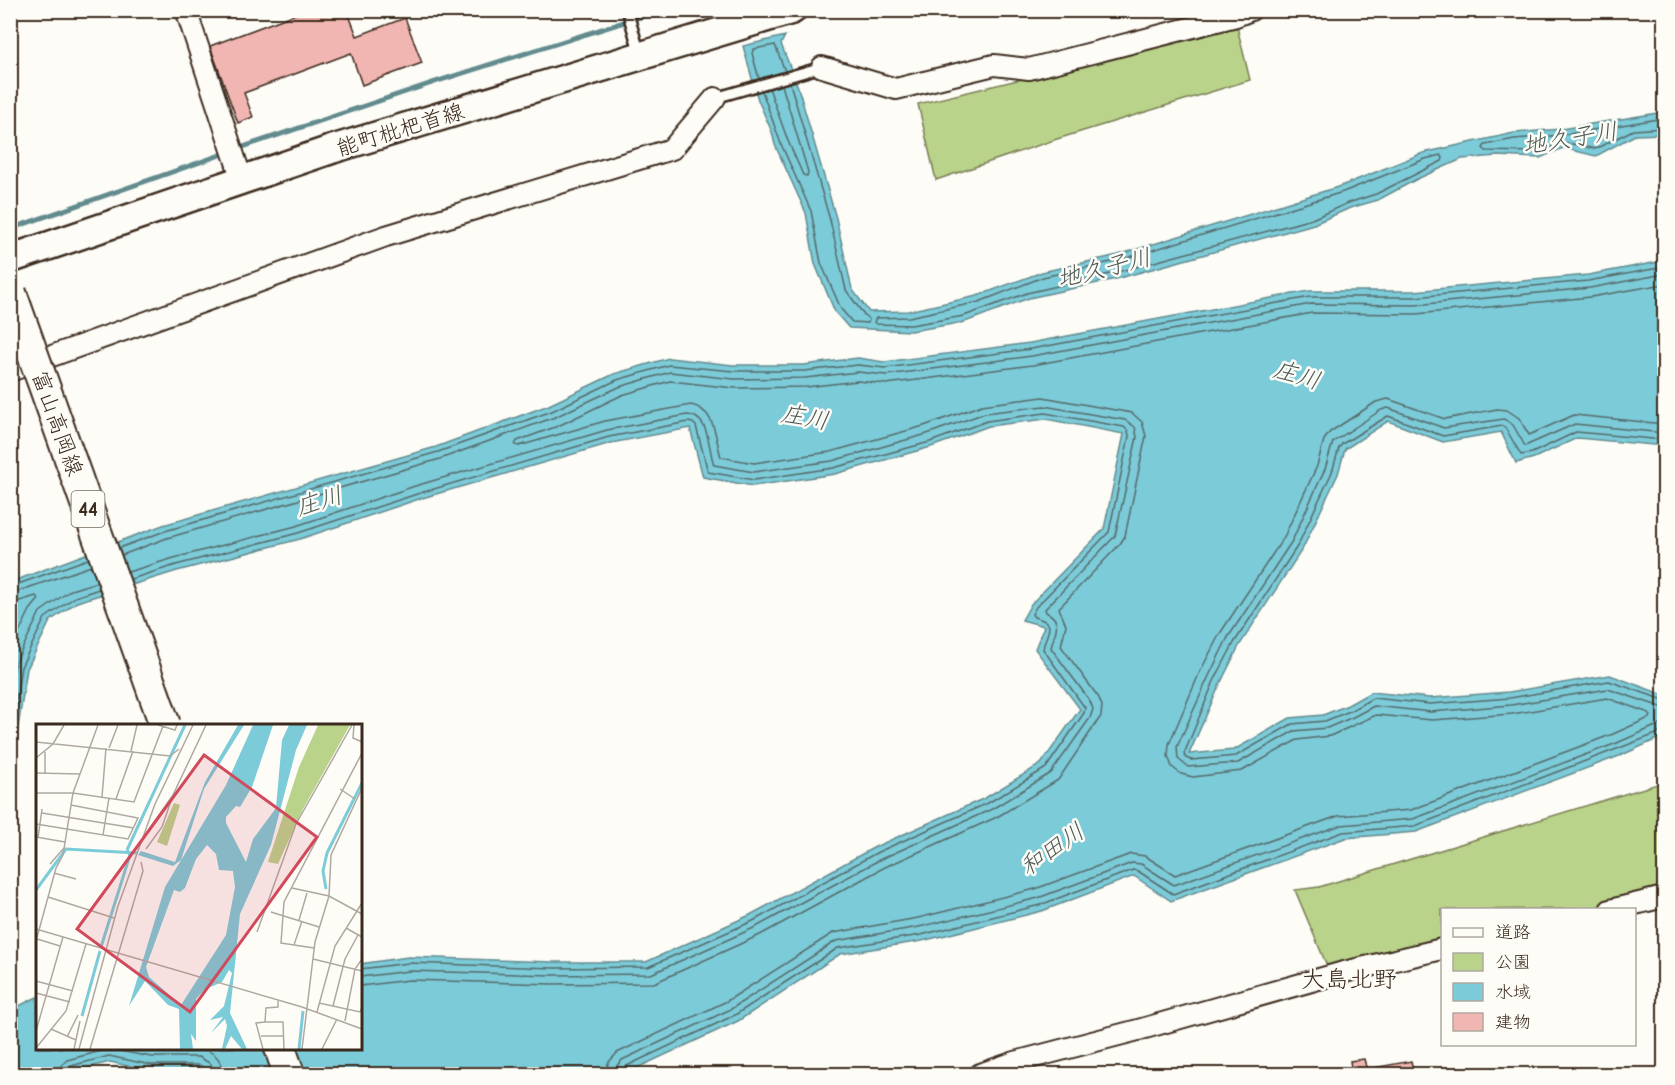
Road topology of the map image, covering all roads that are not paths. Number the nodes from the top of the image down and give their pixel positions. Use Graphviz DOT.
graph roads {
  1 [pos="186,10"];
  2 [pos="792,10"];
  3 [pos="1251,10"];
  4 [pos="628,15"];
  5 [pos="639,49"];
  6 [pos="822,67"];
  7 [pos="715,98"];
  8 [pos="238,169"];
  9 [pos="10,259"];
  10 [pos="11,291"];
  11 [pos="10,371"];
  12 [pos="165,724"];
  13 [pos="1665,897"];
  14 [pos="1615,908"];
  15 [pos="1441,949"];
  16 [pos="281,1049"];
  17 [pos="289,1074"];
  18 [pos="980,1074"];
  1 -- 8 [label="street"];
  2 -- 5 [label="main road, 能町枇杷首線"];
  3 -- 6 [label="street"];
  4 -- 5 [label="lane"];
  5 -- 8 [label="main road, 能町枇杷首線"];
  6 -- 7 [label="lane"];
  7 -- 11 [label="street"];
  8 -- 9 [label="main road, 能町枇杷首線"];
  10 -- 12 [label="main road, 富山高岡線 / 44, bridge"];
  13 -- 14 [label="street"];
  15 -- 18 [label="street"];
  16 -- 17 [label="main road"];
}
